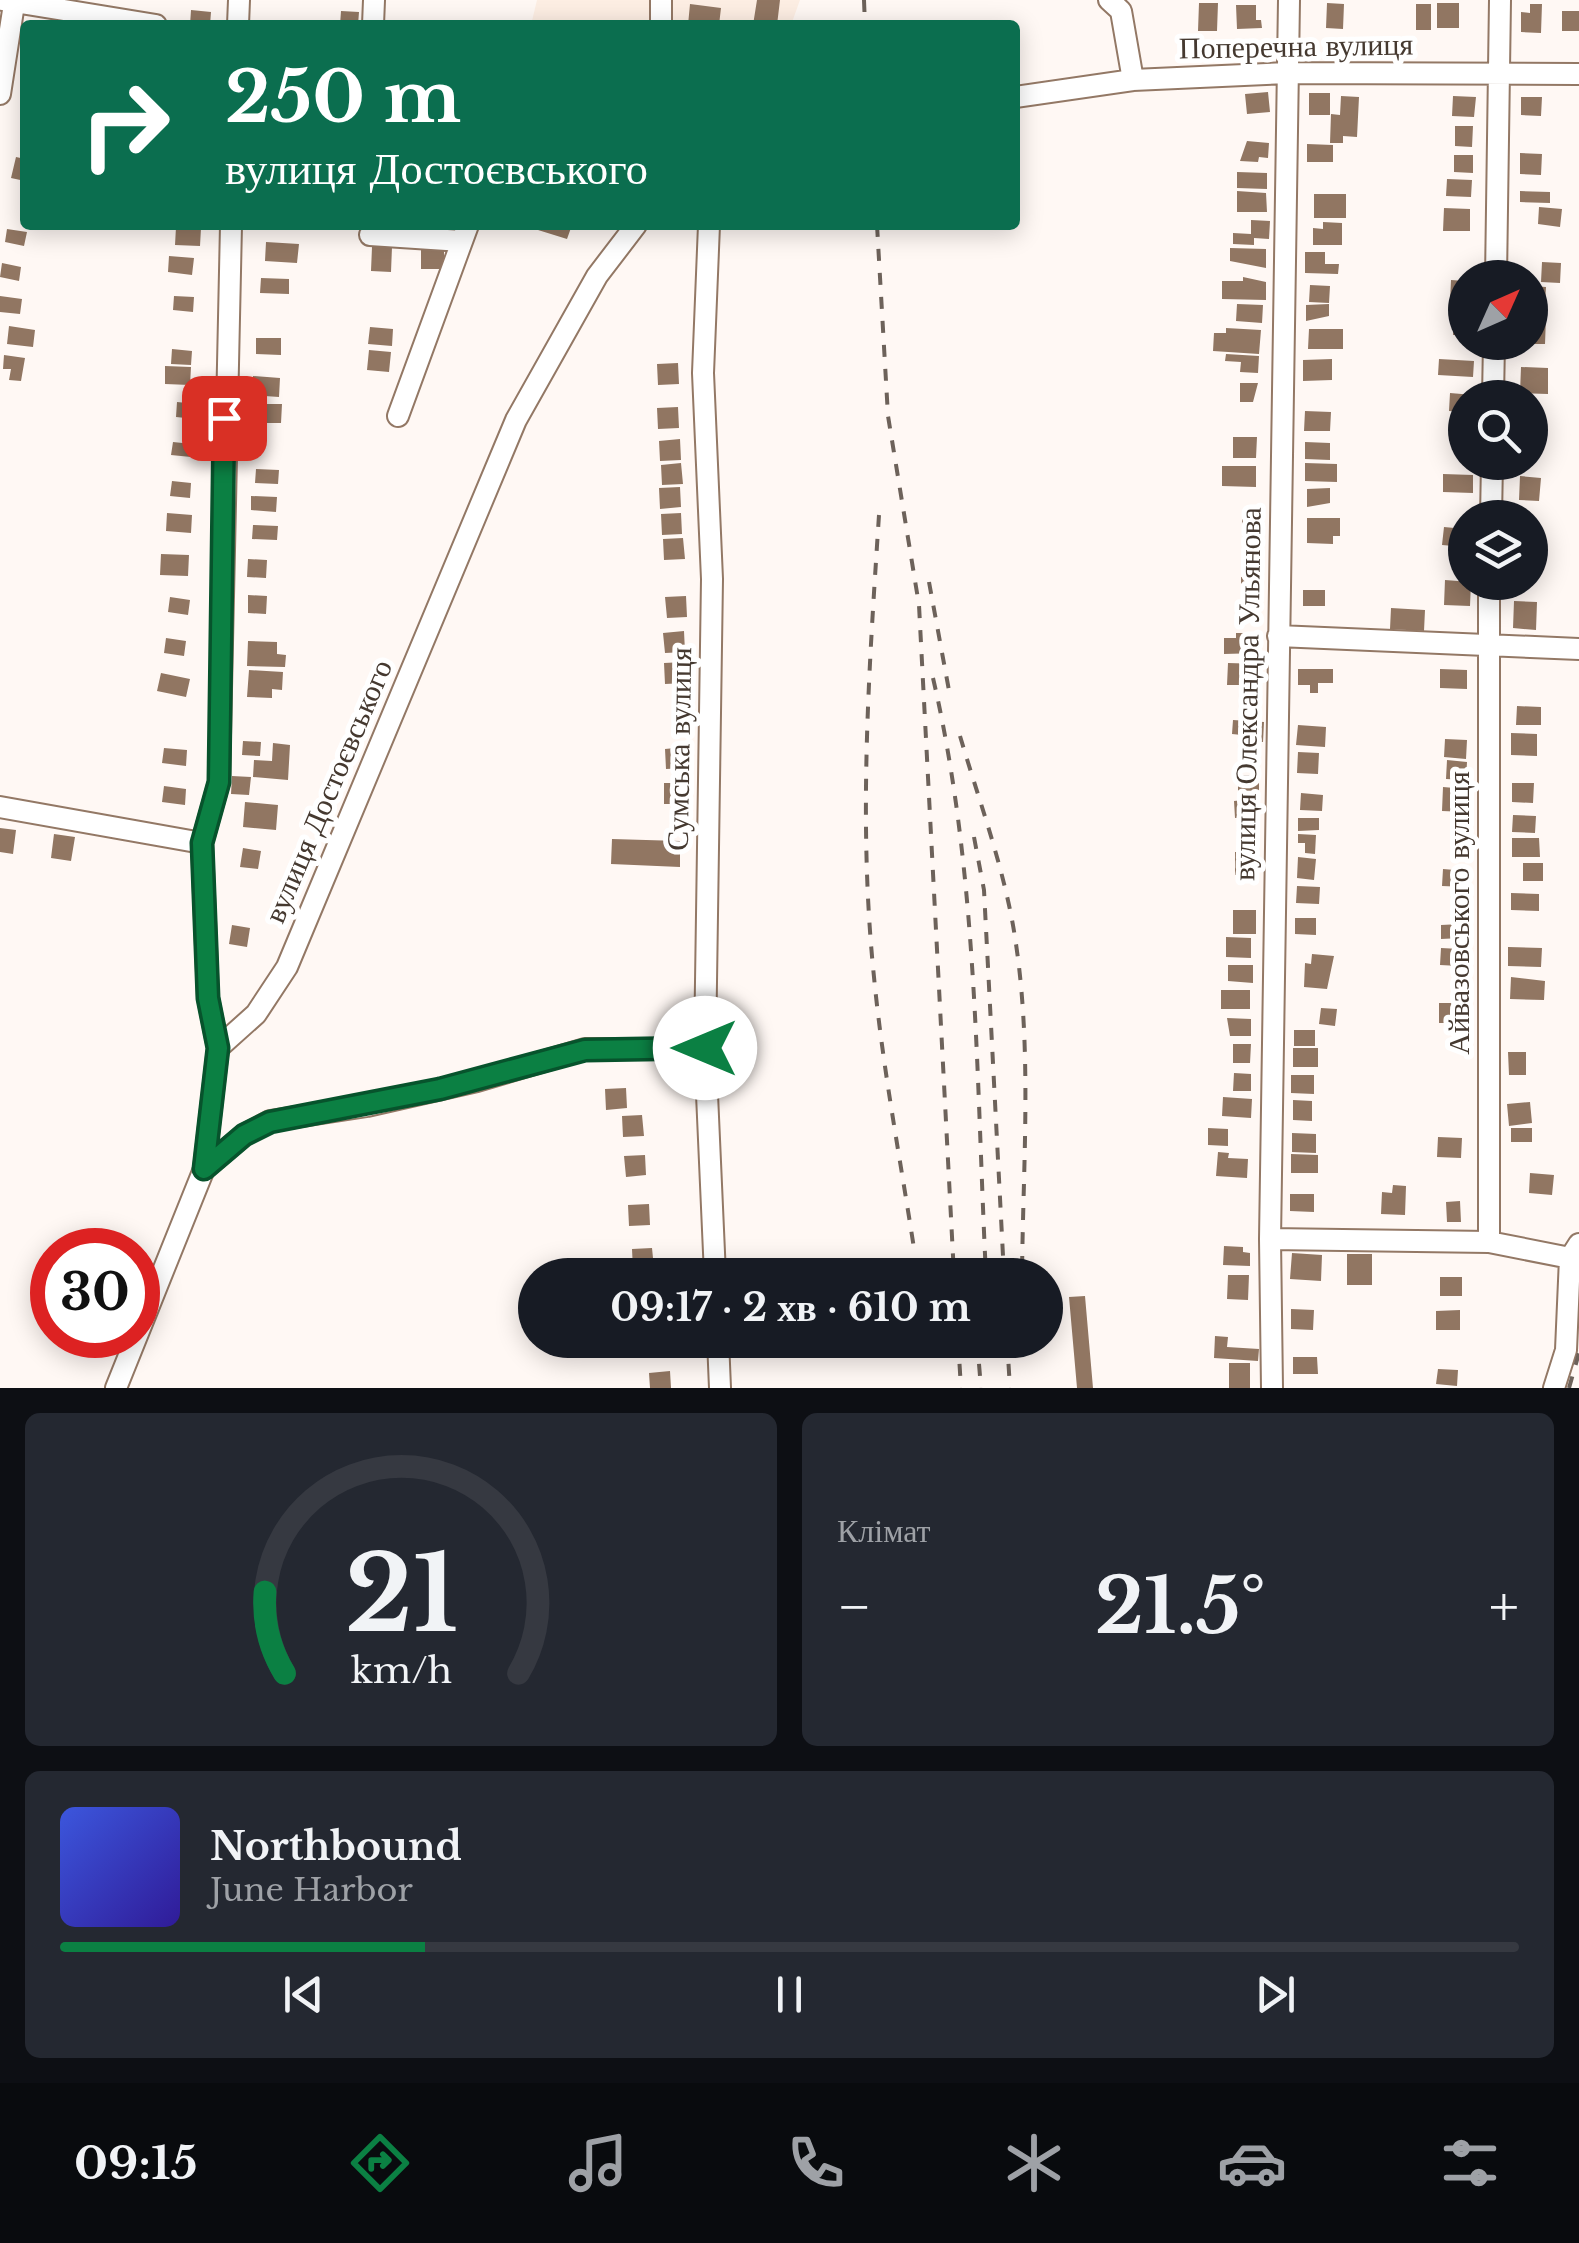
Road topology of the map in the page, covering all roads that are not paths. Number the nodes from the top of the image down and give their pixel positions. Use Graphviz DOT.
graph roads {
  1 [pos="1109,0"];
  2 [pos="1289,0"];
  3 [pos="1500,0"];
  4 [pos="8,2"];
  5 [pos="124,20"];
  6 [pos="1288,73"];
  7 [pos="1500,74"];
  8 [pos="1579,74"];
  9 [pos="1133,80"];
  10 [pos="0,94"];
  11 [pos="1020,96"];
  12 [pos="230,230"];
  13 [pos="632,230"];
  14 [pos="710,230"];
  15 [pos="465,233"];
  16 [pos="370,235"];
  17 [pos="1496,260"];
  18 [pos="398,416"];
  19 [pos="1489,600"];
  20 [pos="1278,636"];
  21 [pos="1488,644"];
  22 [pos="1579,649"];
  23 [pos="0,807"];
  24 [pos="202,843"];
  25 [pos="218,1048"];
  26 [pos="705,1048"];
  27 [pos="204,1169"];
  28 [pos="1270,1239"];
  29 [pos="1488,1242"];
  30 [pos="1574,1251"];
  31 [pos="714,1258"];
  32 [pos="719,1358"];
  33 [pos="116,1388"];
  34 [pos="720,1388"];
  35 [pos="1272,1388"];
  36 [pos="1554,1388"];
  1 -- 9 [label="street"];
  2 -- 6 [label="street, вулиця Олександра Ульянова"];
  3 -- 7 [label="street"];
  4 -- 5 [label="street"];
  4 -- 10 [label="street"];
  6 -- 7 [label="street, Поперечна вулиця"];
  6 -- 9 [label="street, Поперечна вулиця"];
  6 -- 20 [label="street, вулиця Олександра Ульянова"];
  7 -- 8 [label="street, Поперечна вулиця"];
  7 -- 17 [label="street"];
  9 -- 11 [label="street, Поперечна вулиця"];
  12 -- 24 [label="street"];
  13 -- 25 [label="street, вулиця Достоєвського"];
  14 -- 26 [label="street, Сумська вулиця"];
  15 -- 16 [label="street"];
  15 -- 18 [label="street"];
  19 -- 21 [label="street, Айвазовського вулиця"];
  20 -- 21 [label="street"];
  20 -- 28 [label="street, вулиця Олександра Ульянова"];
  21 -- 22 [label="street"];
  21 -- 29 [label="street, Айвазовського вулиця"];
  23 -- 24 [label="street"];
  24 -- 25 [label="street"];
  25 -- 27 [label="street"];
  26 -- 27 [label="street"];
  26 -- 31 [label="street, Сумська вулиця"];
  27 -- 33 [label="street"];
  28 -- 29 [label="street"];
  28 -- 35 [label="street, вулиця Олександра Ульянова"];
  29 -- 30 [label="street"];
  30 -- 36 [label="street"];
  32 -- 34 [label="street"];
}
